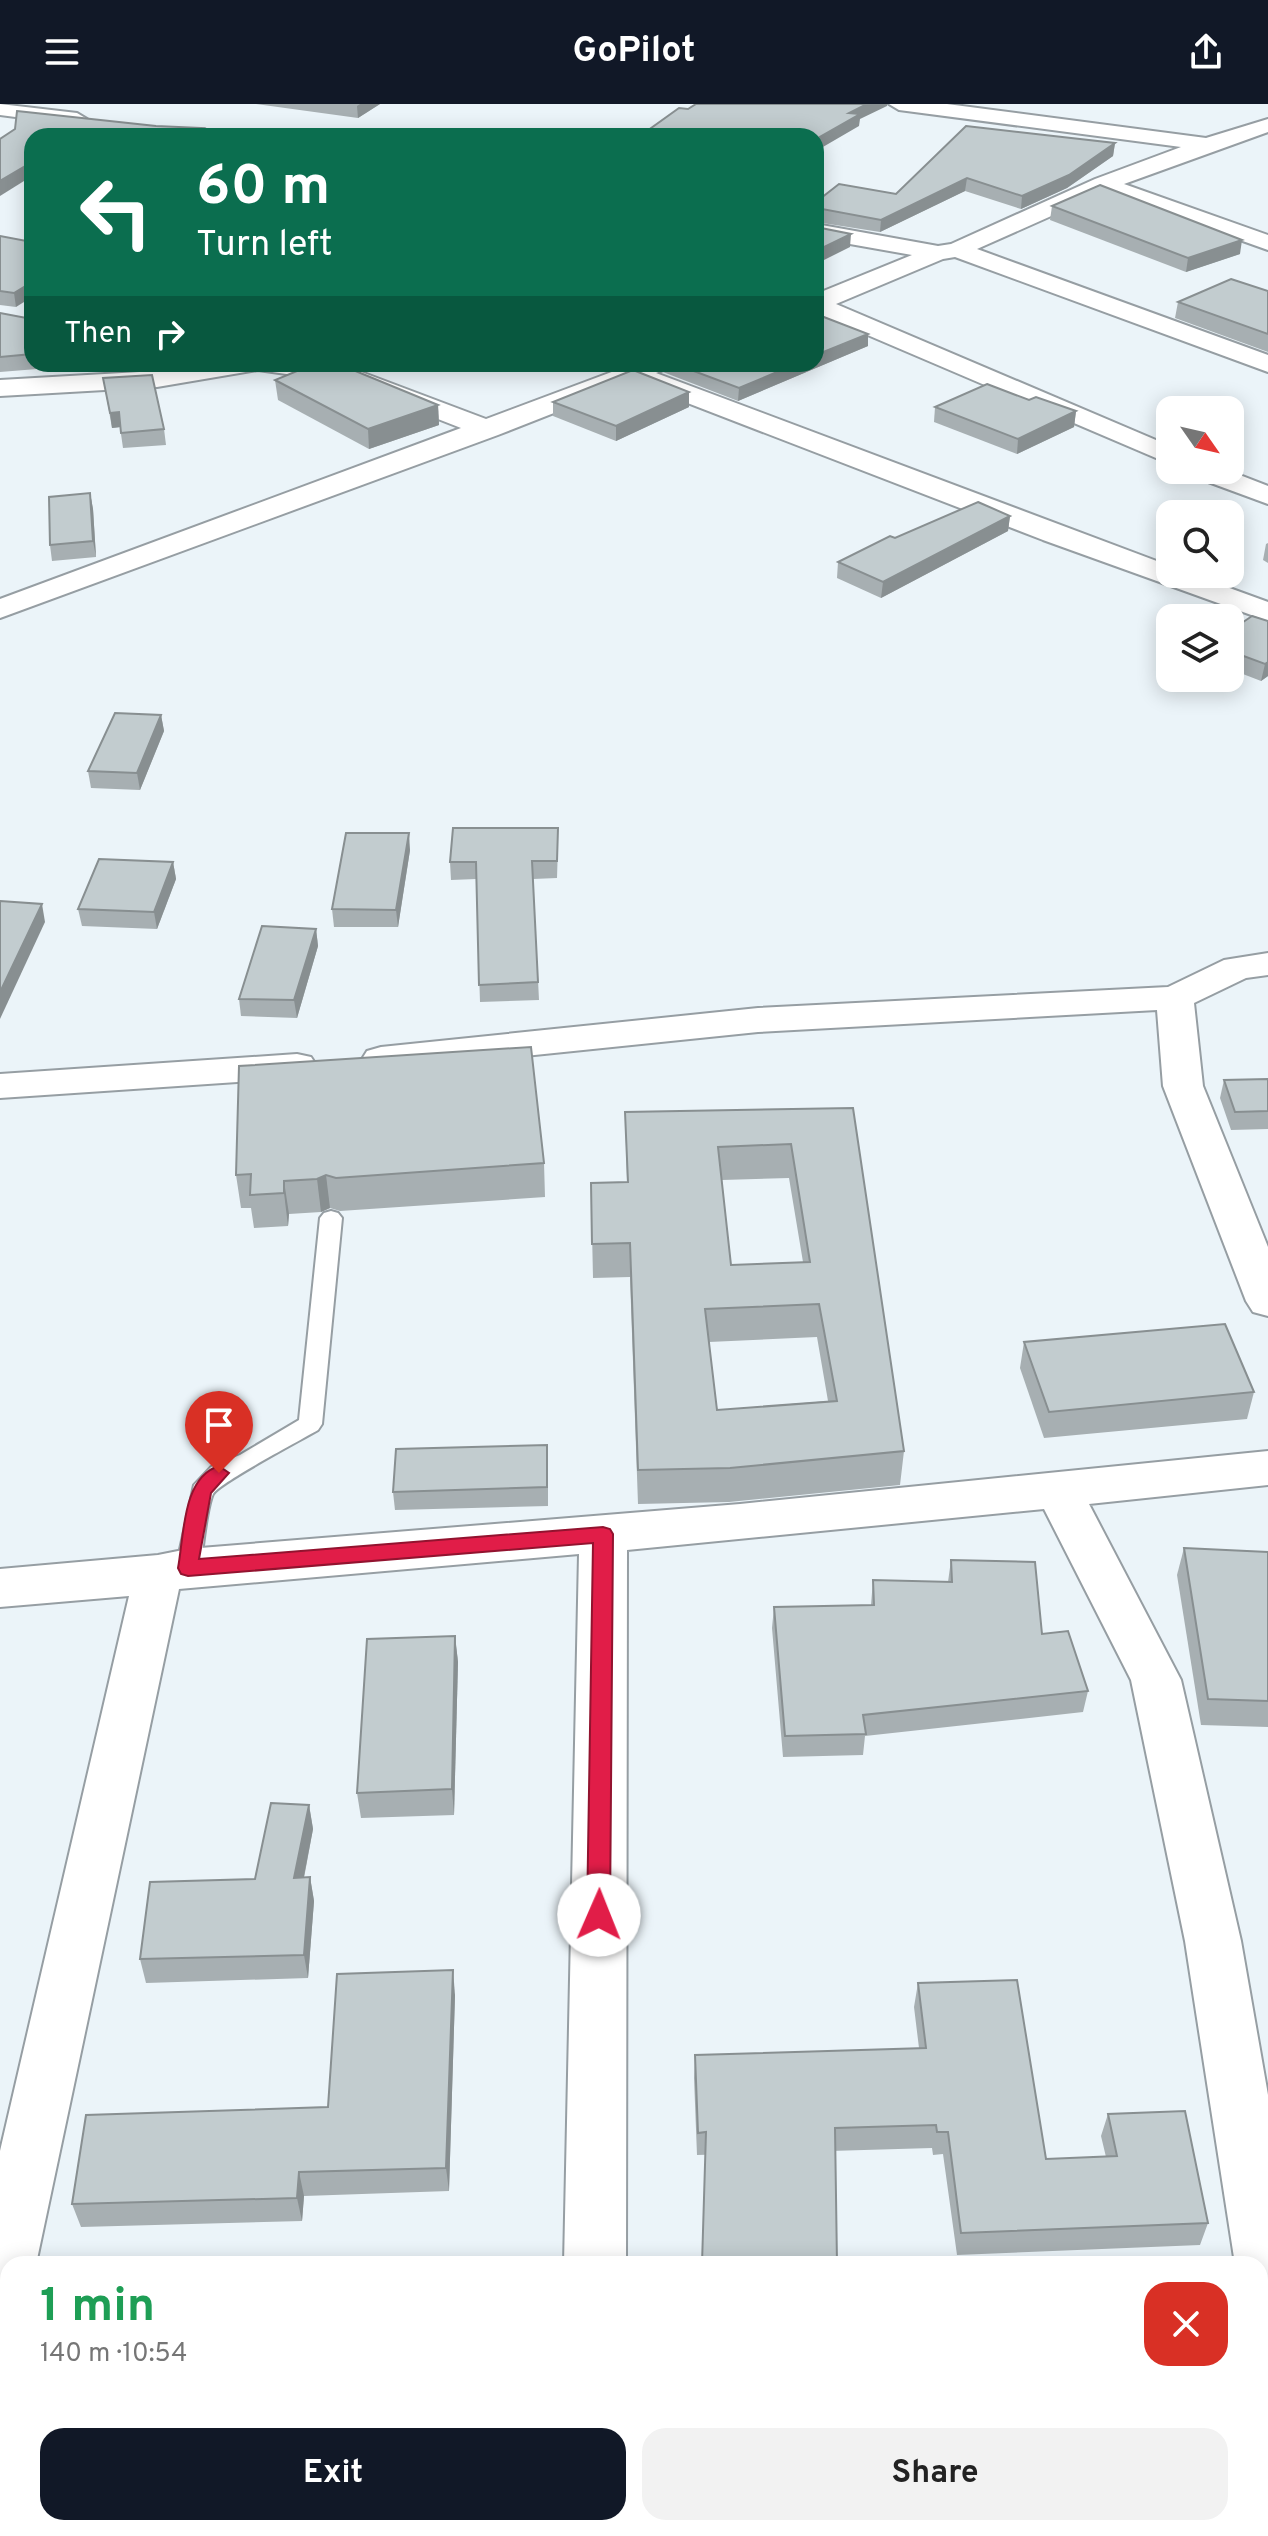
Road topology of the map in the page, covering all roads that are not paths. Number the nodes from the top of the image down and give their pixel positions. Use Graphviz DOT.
graph roads {
  1 [pos="899,104"];
  2 [pos="0,109"];
  3 [pos="1263,117"];
  4 [pos="95,121"];
  5 [pos="1216,140"];
  6 [pos="1268,151"];
  7 [pos="1103,184"];
  8 [pos="824,232"];
  9 [pos="1268,243"];
  10 [pos="948,251"];
  11 [pos="824,301"];
  12 [pos="824,307"];
  13 [pos="1268,364"];
  14 [pos="201,372"];
  15 [pos="325,372"];
  16 [pos="637,372"];
  17 [pos="652,372"];
  18 [pos="0,388"];
  19 [pos="489,429"];
  20 [pos="1156,450"];
  21 [pos="1238,484"];
  22 [pos="1268,496"];
  23 [pos="0,609"];
  24 [pos="1268,612"];
  25 [pos="1268,964"];
  26 [pos="1175,998"];
  27 [pos="0,1086"];
  28 [pos="331,1218"];
  29 [pos="1268,1301"];
  30 [pos="1268,1468"];
  31 [pos="1058,1490"];
  32 [pos="603,1534"];
  33 [pos="173,1571"];
  34 [pos="0,1588"];
  35 [pos="7,2256"];
  36 [pos="595,2256"];
  37 [pos="1265,2256"];
  1 -- 5 [label="street"];
  2 -- 4 [label="street"];
  3 -- 5 [label="street"];
  5 -- 6 [label="street"];
  5 -- 7 [label="street"];
  7 -- 9 [label="street"];
  7 -- 10 [label="street"];
  8 -- 10 [label="street"];
  10 -- 11 [label="street"];
  10 -- 13 [label="street"];
  12 -- 20 [label="street"];
  14 -- 18 [label="street"];
  15 -- 19 [label="street"];
  16 -- 19 [label="street"];
  17 -- 24 [label="street"];
  19 -- 23 [label="street"];
  21 -- 22 [label="street"];
  25 -- 26 [label="street"];
  26 -- 27 [label="street"];
  26 -- 29 [label="street"];
  28 -- 33 [label="lane"];
  30 -- 31 [label="street"];
  31 -- 32 [label="street"];
  31 -- 37 [label="street"];
  32 -- 33 [label="street"];
  32 -- 36 [label="street"];
  33 -- 34 [label="street"];
  33 -- 35 [label="street"];
}
